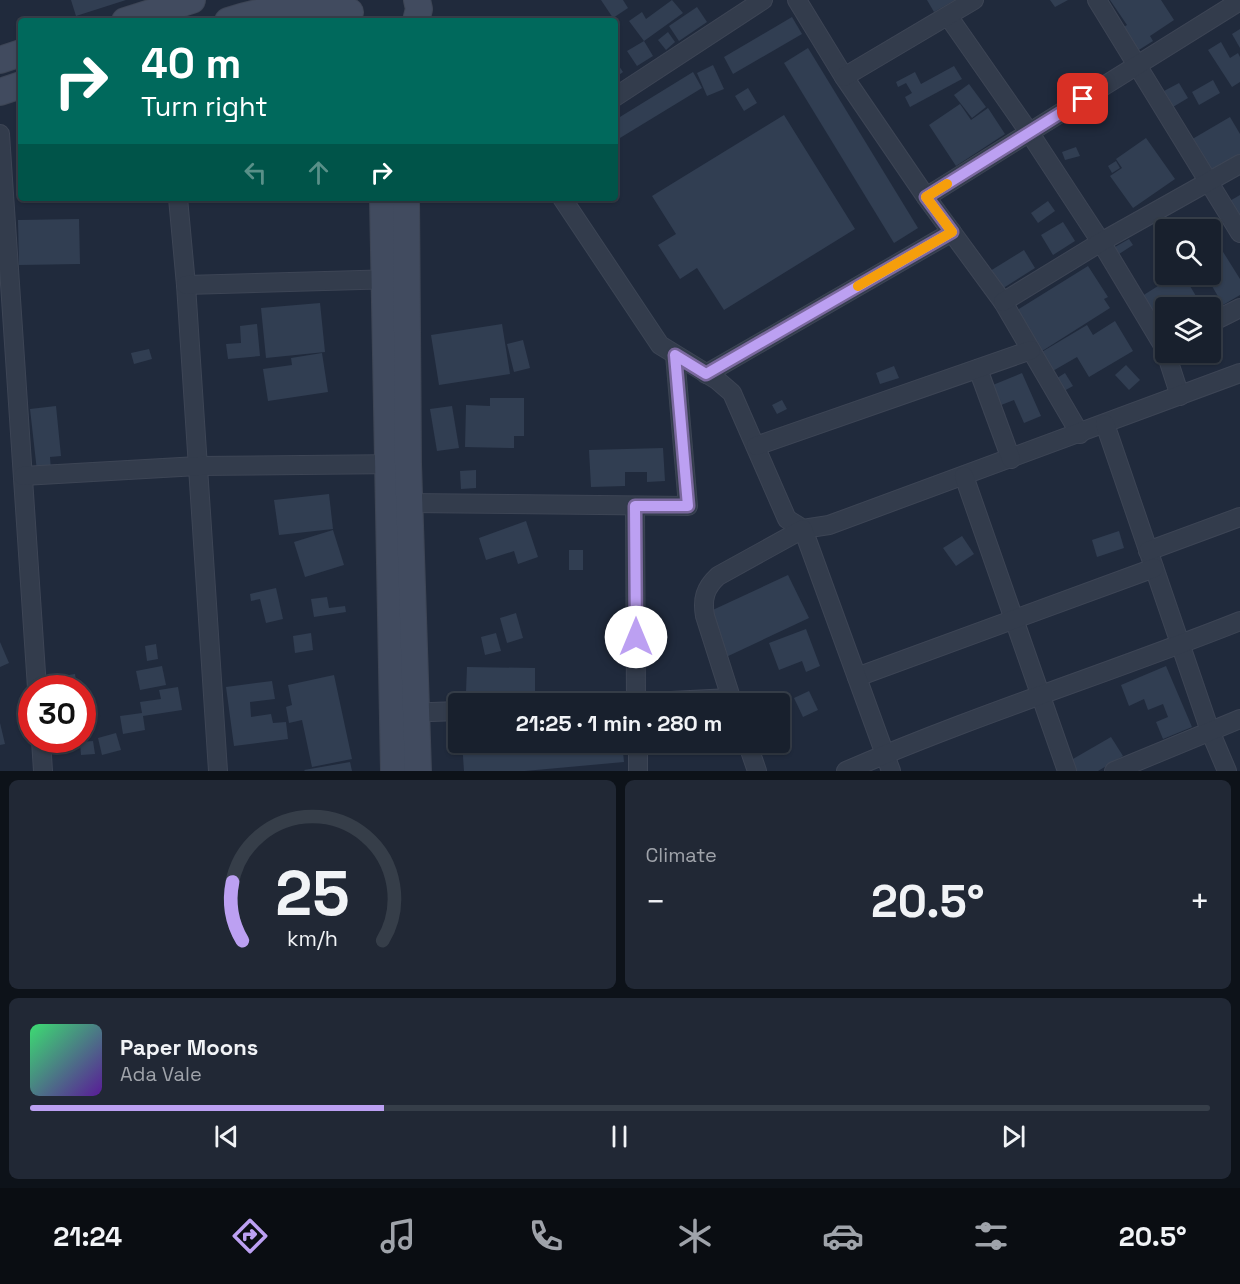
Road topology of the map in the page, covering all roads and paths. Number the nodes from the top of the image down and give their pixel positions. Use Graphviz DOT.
graph roads {
  1 [pos="192,0"];
  2 [pos="417,0"];
  3 [pos="763,0"];
  4 [pos="797,0"];
  5 [pos="974,0"];
  6 [pos="1097,0"];
  7 [pos="1240,1"];
  8 [pos="156,11"];
  9 [pos="351,11"];
  10 [pos="948,16"];
  11 [pos="134,18"];
  12 [pos="237,18"];
  13 [pos="417,18"];
  14 [pos="18,54"];
  15 [pos="0,60"];
  16 [pos="1137,66"];
  17 [pos="844,77"];
  18 [pos="18,86"];
  19 [pos="0,92"];
  20 [pos="618,95"];
  21 [pos="1029,132"];
  22 [pos="0,134"];
  23 [pos="1240,164"];
  24 [pos="1208,181"];
  25 [pos="926,197"];
  26 [pos="178,201"];
  27 [pos="383,201"];
  28 [pos="406,201"];
  29 [pos="564,201"];
  30 [pos="952,232"];
  31 [pos="1240,233"];
  32 [pos="1101,242"];
  33 [pos="396,279"];
  34 [pos="186,285"];
  35 [pos="1003,302"];
  36 [pos="1240,308"];
  37 [pos="6,316"];
  38 [pos="1221,318"];
  39 [pos="1155,331"];
  40 [pos="1031,350"];
  41 [pos="675,355"];
  42 [pos="1170,363"];
  43 [pos="978,369"];
  44 [pos="706,374"];
  45 [pos="1240,374"];
  46 [pos="1180,396"];
  47 [pos="1105,424"];
  48 [pos="1080,434"];
  49 [pos="756,446"];
  50 [pos="1011,459"];
  51 [pos="398,464"];
  52 [pos="198,466"];
  53 [pos="23,476"];
  54 [pos="964,476"];
  55 [pos="410,503"];
  56 [pos="635,506"];
  57 [pos="1240,516"];
  58 [pos="803,529"];
  59 [pos="1151,560"];
  60 [pos="1014,620"];
  61 [pos="1240,621"];
  62 [pos="1181,645"];
  63 [pos="36,675"];
  64 [pos="857,677"];
  65 [pos="636,693"];
  66 [pos="729,693"];
  67 [pos="1040,694"];
  68 [pos="448,711"];
  69 [pos="405,713"];
  70 [pos="1240,719"];
  71 [pos="1210,731"];
  72 [pos="42,753"];
  73 [pos="638,753"];
  74 [pos="751,753"];
  75 [pos="888,763"];
  76 [pos="43,771"];
  77 [pos="218,771"];
  78 [pos="394,771"];
  79 [pos="418,771"];
  80 [pos="638,771"];
  81 [pos="757,771"];
  82 [pos="846,771"];
  83 [pos="1067,771"];
  84 [pos="1114,771"];
  85 [pos="1227,771"];
  1 -- 8 [label="main road"];
  2 -- 13 [label="main road"];
  3 -- 20 [label="street"];
  4 -- 17 [label="street"];
  5 -- 10 [label="street"];
  6 -- 16 [label="street"];
  7 -- 16 [label="street"];
  8 -- 11 [label="main road"];
  9 -- 12 [label="main road"];
  10 -- 17 [label="street"];
  10 -- 21 [label="street"];
  14 -- 15 [label="main road"];
  16 -- 21 [label="street"];
  16 -- 24 [label="street"];
  17 -- 25 [label="street"];
  18 -- 19 [label="main road"];
  21 -- 25 [label="street"];
  21 -- 32 [label="street"];
  22 -- 37 [label="street"];
  23 -- 24 [label="street"];
  24 -- 31 [label="street"];
  24 -- 32 [label="street"];
  25 -- 30 [label="street"];
  26 -- 34 [label="street"];
  27 -- 33 [label="main road"];
  28 -- 33 [label="main road"];
  29 -- 41 [label="street"];
  30 -- 35 [label="street"];
  30 -- 44 [label="street"];
  32 -- 35 [label="street"];
  32 -- 39 [label="street"];
  33 -- 34 [label="street"];
  33 -- 51 [label="main road"];
  34 -- 52 [label="street"];
  35 -- 40 [label="street"];
  36 -- 38 [label="street"];
  37 -- 53 [label="street"];
  40 -- 43 [label="street"];
  40 -- 48 [label="street"];
  41 -- 44 [label="street"];
  41 -- 56 [label="street"];
  42 -- 46 [label="street"];
  43 -- 49 [label="street"];
  43 -- 50 [label="street"];
  44 -- 49 [label="street"];
  45 -- 46 [label="street"];
  46 -- 47 [label="street"];
  47 -- 48 [label="street"];
  47 -- 59 [label="street"];
  48 -- 50 [label="street"];
  49 -- 58 [label="street"];
  50 -- 54 [label="street"];
  51 -- 52 [label="street"];
  51 -- 55 [label="main road"];
  51 -- 69 [label="main road"];
  52 -- 53 [label="street"];
  52 -- 77 [label="street"];
  53 -- 63 [label="street"];
  54 -- 58 [label="street"];
  54 -- 60 [label="street"];
  55 -- 56 [label="street"];
  55 -- 69 [label="main road"];
  56 -- 65 [label="street"];
  57 -- 59 [label="street"];
  58 -- 64 [label="street"];
  58 -- 66 [label="street"];
  59 -- 60 [label="street"];
  59 -- 62 [label="street"];
  60 -- 64 [label="street"];
  60 -- 67 [label="street"];
  61 -- 62 [label="street"];
  62 -- 67 [label="street"];
  62 -- 71 [label="street"];
  64 -- 75 [label="street"];
  67 -- 75 [label="street"];
  67 -- 83 [label="street"];
  68 -- 69 [label="street"];
  69 -- 78 [label="main road"];
  69 -- 79 [label="main road"];
  70 -- 71 [label="street"];
  71 -- 84 [label="street"];
  71 -- 85 [label="street"];
  72 -- 76 [label="street"];
  73 -- 80 [label="street"];
  74 -- 81 [label="street"];
  75 -- 82 [label="street"];
}
